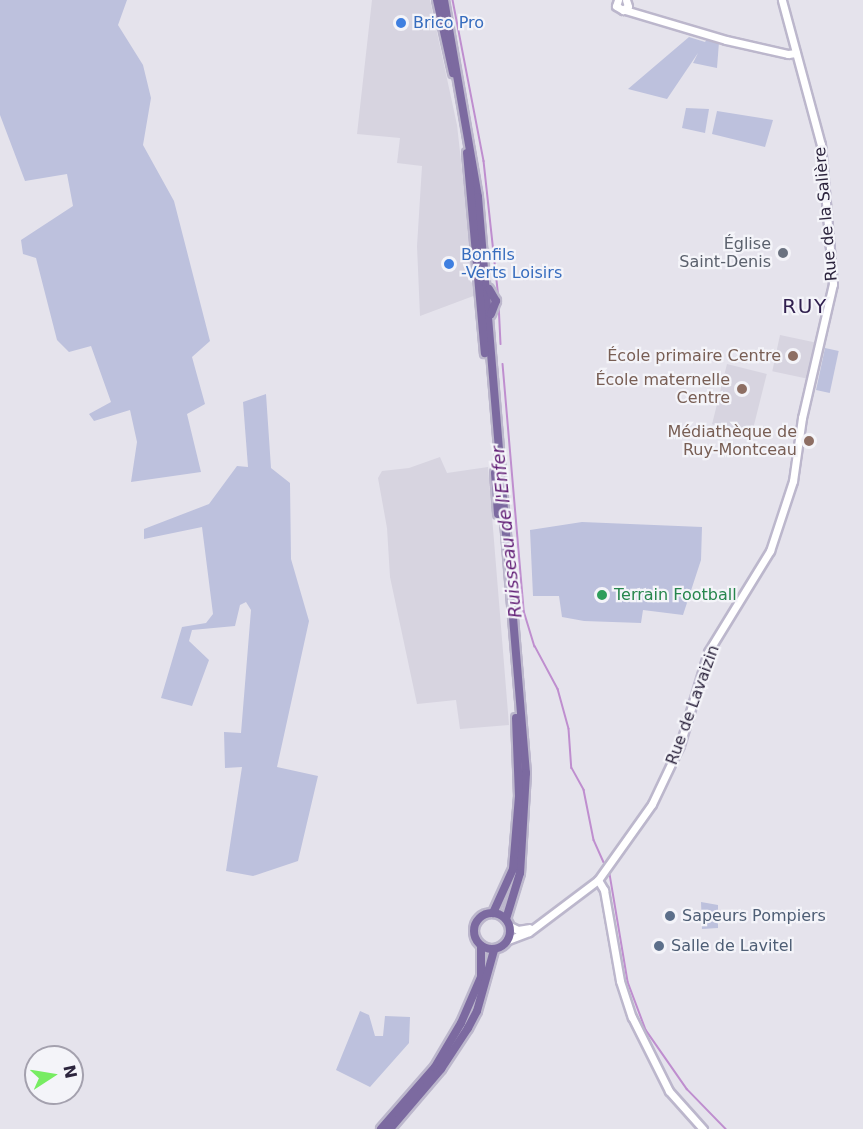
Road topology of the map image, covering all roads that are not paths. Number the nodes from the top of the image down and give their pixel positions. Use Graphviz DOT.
graph roads {
  1 [pos="437,0"];
  2 [pos="444,0"];
  3 [pos="607,0"];
  4 [pos="783,0"];
  5 [pos="617,2"];
  6 [pos="627,3"];
  7 [pos="796,53"];
  8 [pos="793,481"];
  9 [pos="598,880"];
  10 [pos="562,908"];
  11 [pos="493,913"];
  12 [pos="508,923"];
  13 [pos="508,940"];
  14 [pos="481,946"];
  15 [pos="494,950"];
  16 [pos="381,1129"];
  17 [pos="390,1129"];
  18 [pos="703,1129"];
  1 -- 11 [label="main road"];
  2 -- 12 [label="main road"];
  3 -- 5 [label="main road"];
  4 -- 7 [label="main road, Rue de la Salière"];
  5 -- 6 [label="main road"];
  6 -- 7 [label="main road"];
  7 -- 8 [label="main road, Rue de la Salière"];
  8 -- 9 [label="main road, Rue de Lavaizin"];
  9 -- 10 [label="main road, Rue de Lavaizin"];
  9 -- 18 [label="main road"];
  10 -- 12 [label="main road, Rue de Lavaizin"];
  10 -- 13 [label="main road, Rue de Lavaizin"];
  11 -- 12 [label="main road"];
  11 -- 14 [label="main road"];
  12 -- 13 [label="main road"];
  13 -- 15 [label="main road"];
  14 -- 15 [label="main road"];
  14 -- 16 [label="main road"];
  15 -- 17 [label="main road"];
}
